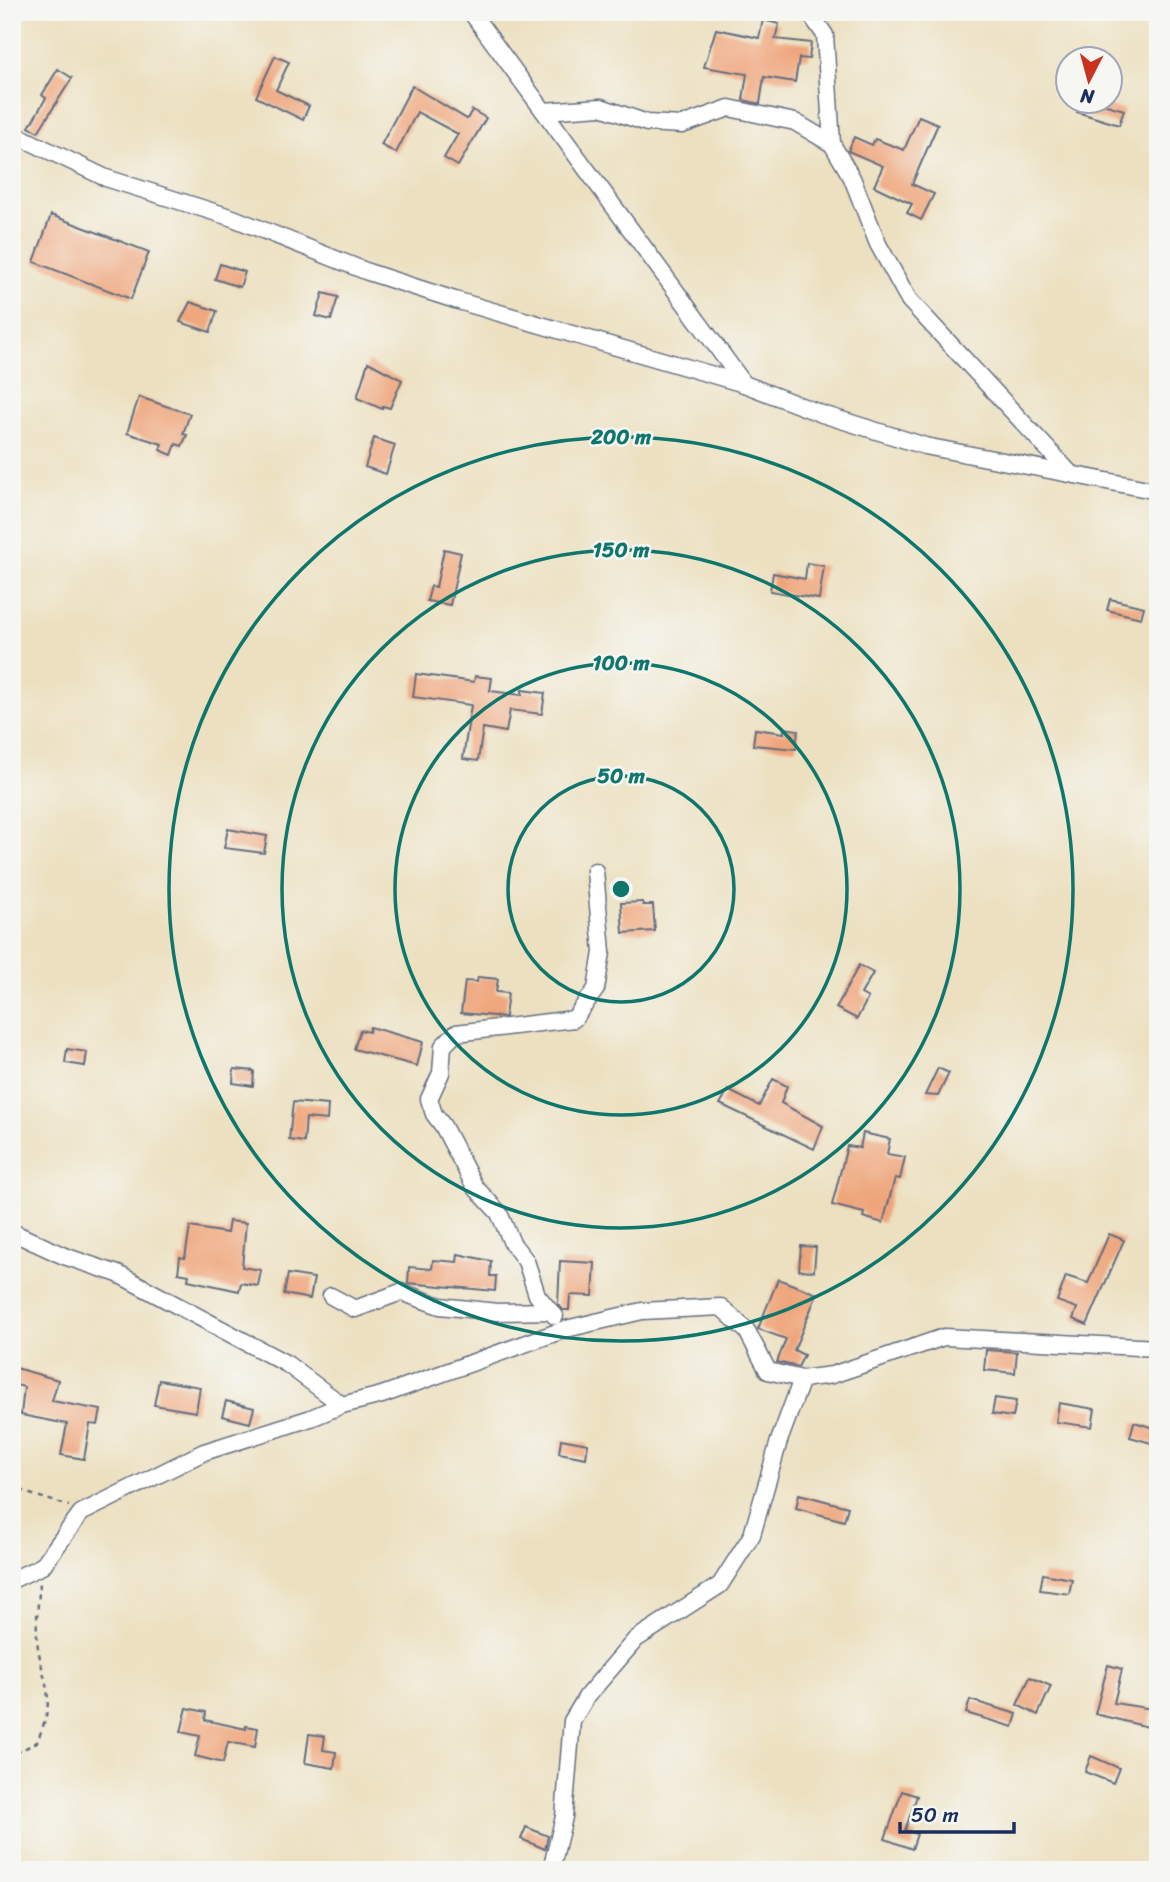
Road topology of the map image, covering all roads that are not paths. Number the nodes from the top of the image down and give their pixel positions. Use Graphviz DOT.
graph roads {
  1 [pos="471,12"];
  2 [pos="808,12"];
  3 [pos="544,111"];
  4 [pos="12,133"];
  5 [pos="832,144"];
  6 [pos="744,384"];
  7 [pos="1069,472"];
  8 [pos="1158,491"];
  9 [pos="595,871"];
  10 [pos="12,1232"];
  11 [pos="331,1296"];
  12 [pos="550,1311"];
  13 [pos="566,1329"];
  14 [pos="1158,1348"];
  15 [pos="802,1380"];
  16 [pos="342,1405"];
  17 [pos="12,1580"];
  18 [pos="551,1870"];
  1 -- 3 [label="street"];
  2 -- 5 [label="street"];
  3 -- 5 [label="street"];
  3 -- 6 [label="street"];
  4 -- 6 [label="street"];
  5 -- 7 [label="street"];
  6 -- 7 [label="street"];
  7 -- 8 [label="street"];
  9 -- 12 [label="street"];
  10 -- 16 [label="street"];
  11 -- 12 [label="street"];
  12 -- 13 [label="street"];
  13 -- 15 [label="street"];
  13 -- 16 [label="street"];
  14 -- 15 [label="street"];
  15 -- 18 [label="street"];
  16 -- 17 [label="street"];
}
